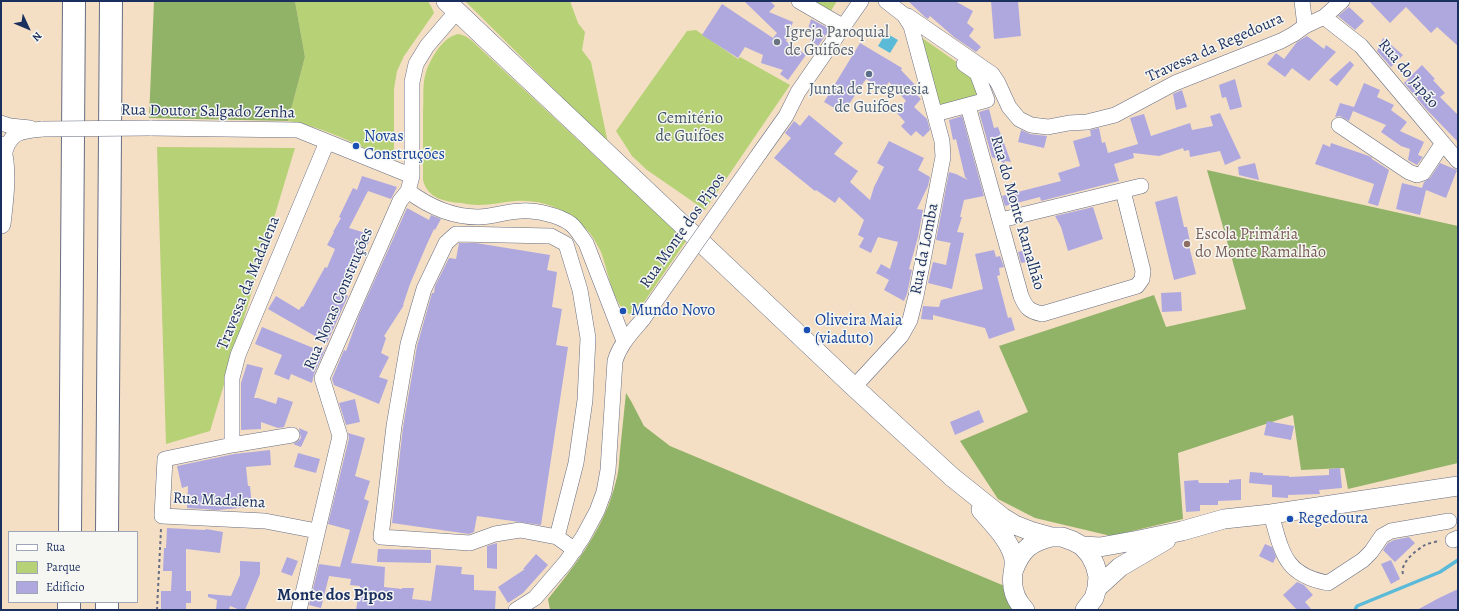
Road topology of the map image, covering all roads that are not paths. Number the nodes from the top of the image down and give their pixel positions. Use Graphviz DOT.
graph roads {
  1 [pos="74,1"];
  2 [pos="111,1"];
  3 [pos="799,1"];
  4 [pos="861,1"];
  5 [pos="886,1"];
  6 [pos="1302,1"];
  7 [pos="1342,1"];
  8 [pos="452,6"];
  9 [pos="1324,17"];
  10 [pos="908,21"];
  11 [pos="1305,26"];
  12 [pos="844,27"];
  13 [pos="968,106"];
  14 [pos="935,114"];
  15 [pos="1,122"];
  16 [pos="1339,125"];
  17 [pos="43,129"];
  18 [pos="327,142"];
  19 [pos="1443,143"];
  20 [pos="1458,162"];
  21 [pos="3,164"];
  22 [pos="412,176"];
  23 [pos="1142,186"];
  24 [pos="408,191"];
  25 [pos="1123,191"];
  26 [pos="1001,220"];
  27 [pos="1,224"];
  28 [pos="624,341"];
  29 [pos="854,387"];
  30 [pos="292,435"];
  31 [pos="232,445"];
  32 [pos="952,477"];
  33 [pos="1458,486"];
  34 [pos="1271,514"];
  35 [pos="1449,521"];
  36 [pos="70,531"];
  37 [pos="108,531"];
  38 [pos="317,531"];
  39 [pos="1182,531"];
  40 [pos="557,537"];
  41 [pos="1051,537"];
  42 [pos="1082,546"];
  43 [pos="575,550"];
  44 [pos="1014,568"];
  45 [pos="1097,588"];
  46 [pos="537,604"];
  47 [pos="299,610"];
  48 [pos="516,610"];
  49 [pos="1025,610"];
  50 [pos="1085,610"];
  1 -- 36 [label="highway"];
  2 -- 37 [label="highway"];
  3 -- 12 [label="street"];
  4 -- 12 [label="street, Rua Monte dos Pipos"];
  5 -- 10 [label="street"];
  6 -- 11 [label="street"];
  7 -- 9 [label="street, Travessa da Regedoura"];
  8 -- 22 [label="street, Rua Novas Construções"];
  8 -- 29 [label="main road"];
  9 -- 11 [label="street, Travessa da Regedoura"];
  9 -- 19 [label="street, Rua do Japão"];
  10 -- 11 [label="street, Travessa da Regedoura"];
  10 -- 13 [label="street"];
  10 -- 14 [label="street, Rua da Lomba"];
  12 -- 28 [label="street, Rua Monte dos Pipos, bridge"];
  13 -- 14 [label="street"];
  13 -- 26 [label="street, Rua do Monte Ramalhão"];
  14 -- 29 [label="street, Rua da Lomba"];
  15 -- 17 [label="street, Rua Doutor Salgado Zenha"];
  16 -- 19 [label="street"];
  17 -- 18 [label="street, Rua Doutor Salgado Zenha, bridge"];
  17 -- 21 [label="street, Rua Doutor Salgado Zenha"];
  18 -- 22 [label="street, Rua Doutor Salgado Zenha"];
  18 -- 31 [label="street, Travessa da Madalena"];
  19 -- 20 [label="street, Rua do Japão"];
  21 -- 27 [label="main road"];
  22 -- 24 [label="street, Rua Novas Construções"];
  23 -- 25 [label="street"];
  24 -- 28 [label="street"];
  24 -- 38 [label="street, Rua Novas Construções"];
  25 -- 26 [label="street"];
  25 -- 26 [label="street, Rua do Monte Ramalhão"];
  28 -- 43 [label="street, Rua Monte dos Pipos"];
  29 -- 32 [label="main road"];
  30 -- 31 [label="street, Rua Madalena"];
  31 -- 38 [label="street, Rua Madalena"];
  32 -- 41 [label="main road"];
  32 -- 44 [label="main road"];
  33 -- 34 [label="main road"];
  34 -- 35 [label="street"];
  34 -- 39 [label="main road"];
  38 -- 47 [label="street, Rua Novas Construções"];
  39 -- 42 [label="main road"];
  39 -- 45 [label="main road"];
  40 -- 40 [label="street"];
  40 -- 43 [label="street"];
  41 -- 42 [label="main road"];
  41 -- 44 [label="main road"];
  42 -- 45 [label="main road"];
  43 -- 46 [label="street, Rua Monte dos Pipos"];
  44 -- 49 [label="main road"];
  45 -- 50 [label="main road"];
  46 -- 48 [label="street, Rua Monte dos Pipos"];
}
